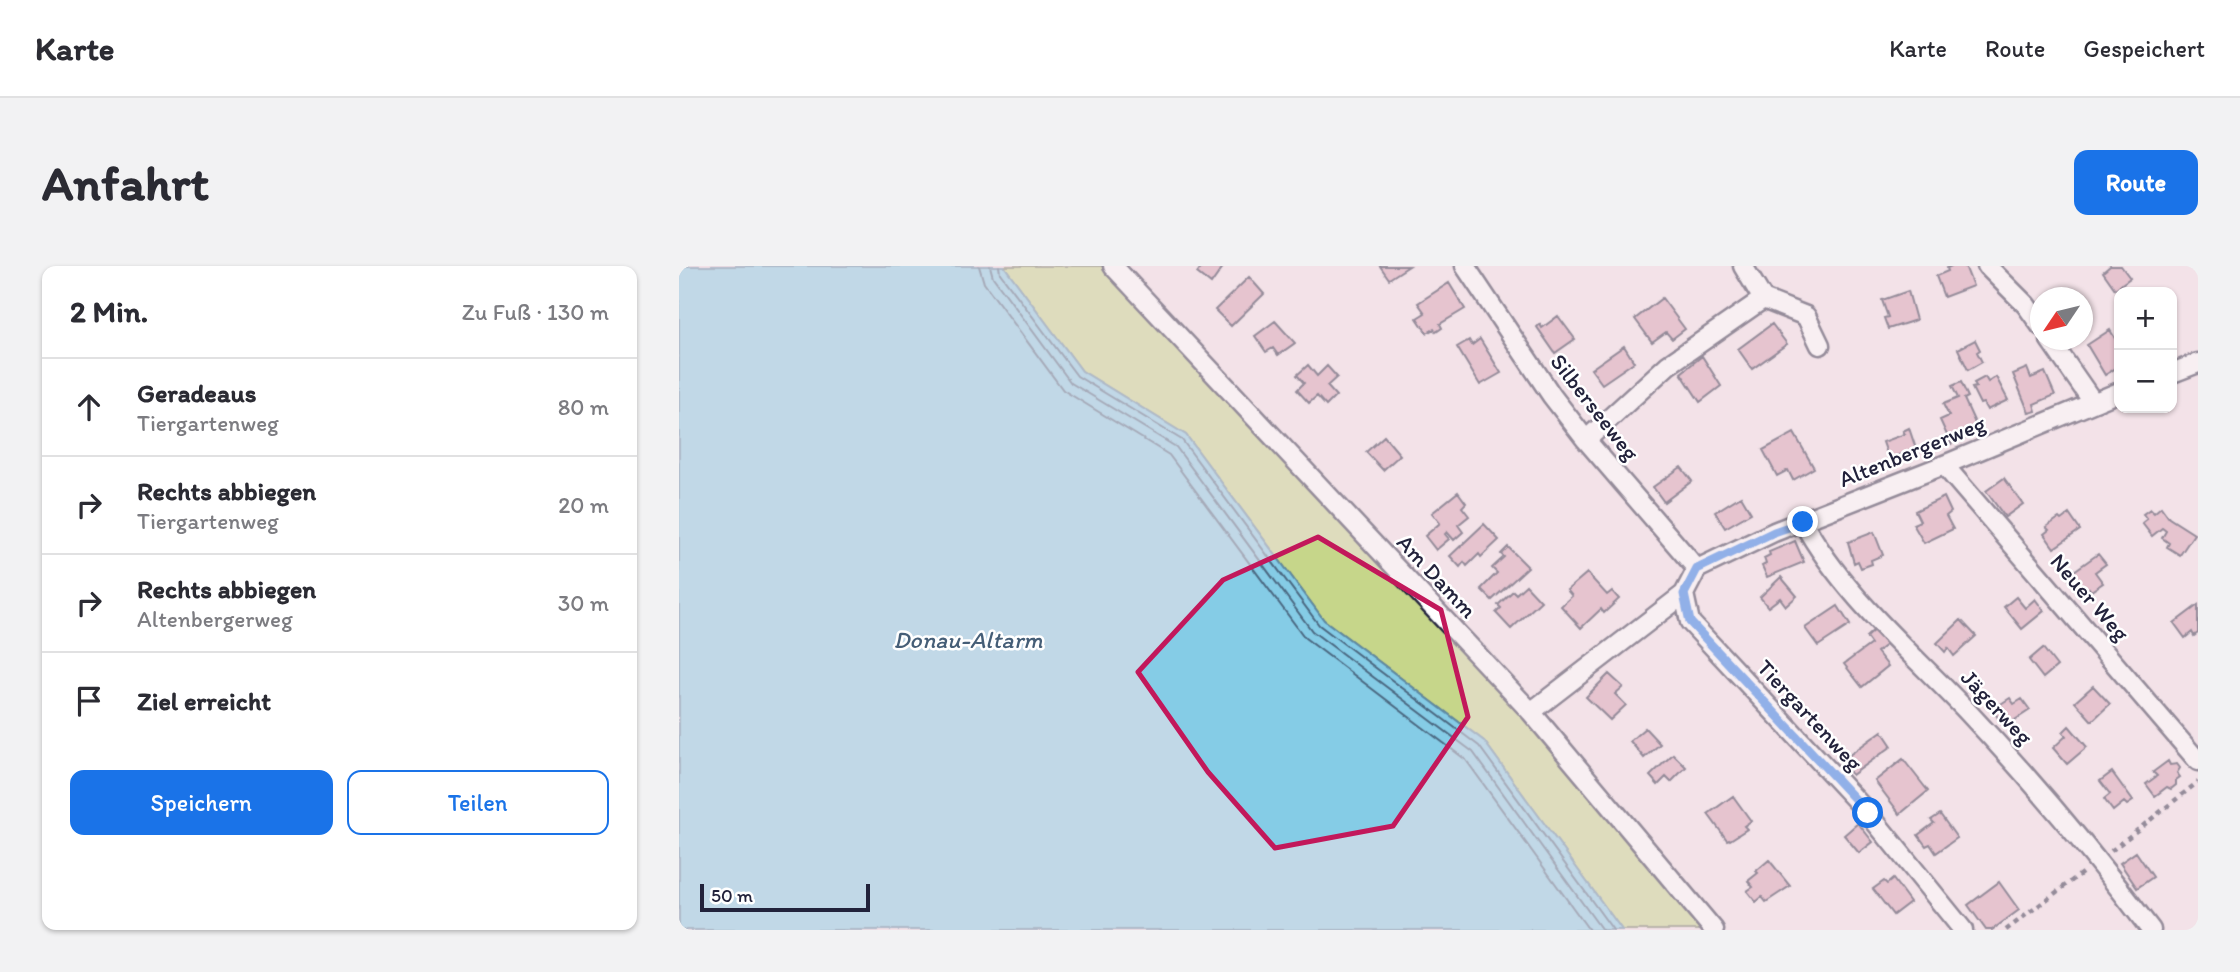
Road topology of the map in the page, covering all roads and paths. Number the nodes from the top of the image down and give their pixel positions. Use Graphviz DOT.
graph roads {
  1 [pos="1113,266"];
  2 [pos="1465,266"];
  3 [pos="1743,266"];
  4 [pos="1987,266"];
  5 [pos="1763,299"];
  6 [pos="2030,311"];
  7 [pos="1820,345"];
  8 [pos="2057,350"];
  9 [pos="2198,363"];
  10 [pos="2177,371"];
  11 [pos="2114,394"];
  12 [pos="2093,402"];
  13 [pos="1586,440"];
  14 [pos="1944,465"];
  15 [pos="1803,522"];
  16 [pos="1697,569"];
  17 [pos="1684,594"];
  18 [pos="1531,712"];
  19 [pos="2198,761"];
  20 [pos="1714,930"];
  21 [pos="1963,930"];
  22 [pos="2151,930"];
  1 -- 18 [label="street, Am Damm"];
  2 -- 13 [label="street, Silberseeweg"];
  3 -- 5 [label="street"];
  4 -- 6 [label="street"];
  5 -- 7 [label="street"];
  5 -- 13 [label="street"];
  8 -- 12 [label="street"];
  9 -- 10 [label="street"];
  11 -- 12 [label="street, Altenbergerweg"];
  12 -- 14 [label="street, Altenbergerweg"];
  13 -- 16 [label="street, Silberseeweg"];
  14 -- 15 [label="street, Altenbergerweg"];
  14 -- 19 [label="street, Neuer Weg"];
  15 -- 16 [label="street, Altenbergerweg"];
  15 -- 22 [label="street, Jägerweg"];
  16 -- 17 [label="street"];
  17 -- 18 [label="street"];
  17 -- 21 [label="street, Tiergartenweg"];
  18 -- 20 [label="street, Am Damm"];
}
